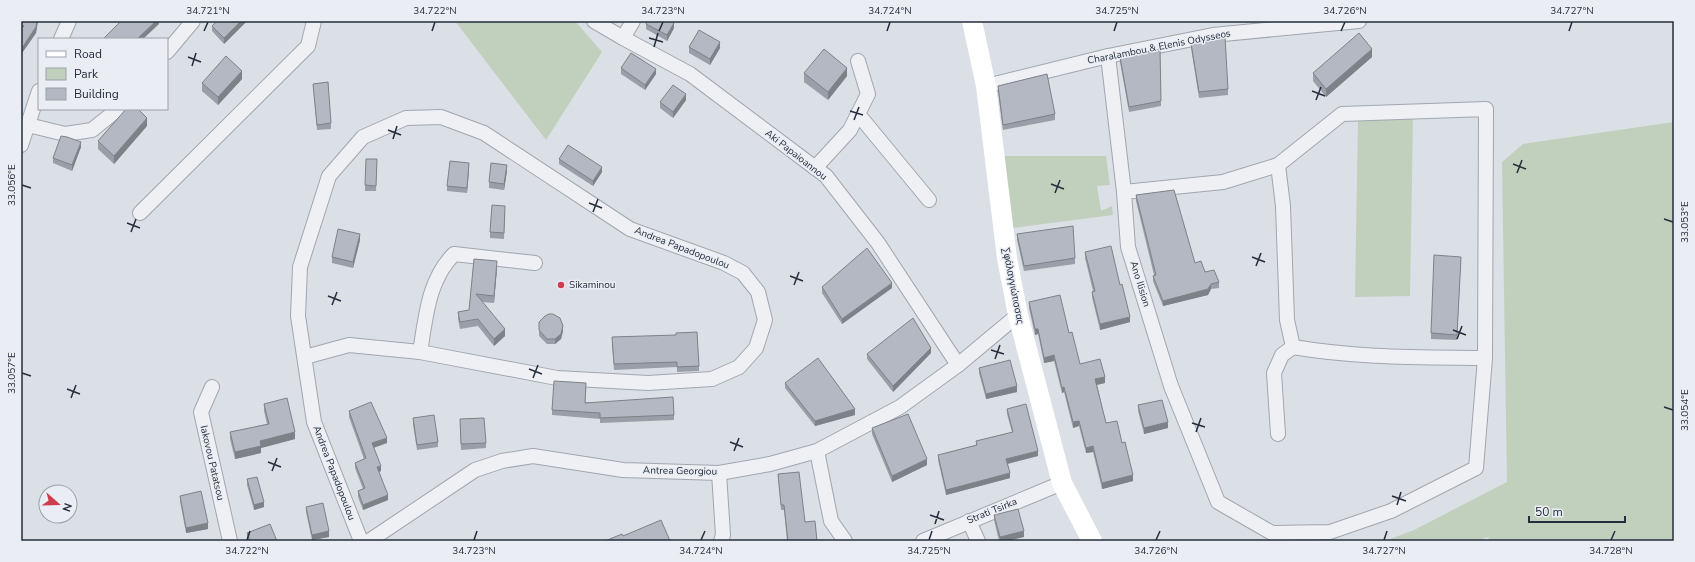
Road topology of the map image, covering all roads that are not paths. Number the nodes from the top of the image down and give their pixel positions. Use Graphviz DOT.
graph roads {
  1 [pos="69,21"];
  2 [pos="193,21"];
  3 [pos="314,21"];
  4 [pos="594,21"];
  5 [pos="633,21"];
  6 [pos="972,21"];
  7 [pos="1359,21"];
  8 [pos="61,38"];
  9 [pos="623,38"];
  10 [pos="168,51"];
  11 [pos="1108,56"];
  12 [pos="858,61"];
  13 [pos="986,86"];
  14 [pos="38,94"];
  15 [pos="117,110"];
  16 [pos="858,114"];
  17 [pos="28,125"];
  18 [pos="21,145"];
  19 [pos="1278,165"];
  20 [pos="815,168"];
  21 [pos="1124,192"];
  22 [pos="929,200"];
  23 [pos="140,213"];
  24 [pos="535,263"];
  25 [pos="1018,315"];
  26 [pos="1293,346"];
  27 [pos="420,352"];
  28 [pos="305,357"];
  29 [pos="1485,358"];
  30 [pos="958,365"];
  31 [pos="212,387"];
  32 [pos="1278,434"];
  33 [pos="817,451"];
  34 [pos="719,473"];
  35 [pos="1062,483"];
  36 [pos="969,521"];
  37 [pos="1272,537"];
  38 [pos="230,541"];
  39 [pos="361,541"];
  40 [pos="369,541"];
  41 [pos="721,541"];
  42 [pos="845,541"];
  43 [pos="923,541"];
  44 [pos="978,541"];
  45 [pos="1092,541"];
  1 -- 8 [label="street"];
  2 -- 10 [label="street"];
  3 -- 23 [label="street"];
  4 -- 9 [label="street, Aki Papaioannou"];
  5 -- 9 [label="street"];
  6 -- 13 [label="street, Σφάλαγγιώτισσας"];
  7 -- 11 [label="street, Charalambou & Elenis Odysseos"];
  9 -- 20 [label="street, Aki Papaioannou"];
  11 -- 13 [label="street, Charalambou & Elenis Odysseos"];
  11 -- 21 [label="street, Ano Ilision"];
  12 -- 16 [label="street"];
  13 -- 25 [label="street, Σφάλαγγιώτισσας"];
  14 -- 17 [label="street"];
  15 -- 17 [label="street"];
  16 -- 20 [label="street"];
  16 -- 22 [label="street"];
  17 -- 18 [label="street"];
  19 -- 21 [label="street"];
  19 -- 26 [label="street"];
  19 -- 29 [label="street"];
  20 -- 30 [label="street, Aki Papaioannou"];
  21 -- 37 [label="street, Ano Ilision"];
  24 -- 27 [label="street"];
  25 -- 30 [label="street, Antrea Georgiou"];
  25 -- 35 [label="street, Σφάλαγγιώτισσας"];
  26 -- 29 [label="street"];
  26 -- 32 [label="street"];
  27 -- 28 [label="street, Andrea Papadopoulou"];
  27 -- 28 [label="street, Andrea Papadopoulou"];
  28 -- 39 [label="street, Andrea Papadopoulou"];
  29 -- 37 [label="street"];
  30 -- 33 [label="street, Antrea Georgiou"];
  31 -- 38 [label="street, Iakovou Patatsou"];
  33 -- 34 [label="street, Antrea Georgiou"];
  33 -- 42 [label="street"];
  34 -- 40 [label="street, Antrea Georgiou"];
  34 -- 41 [label="street"];
  35 -- 36 [label="street, Strati Tsirka"];
  35 -- 45 [label="street, Σφάλαγγιώτισσας"];
  36 -- 43 [label="street, Strati Tsirka"];
  36 -- 44 [label="street"];
}
